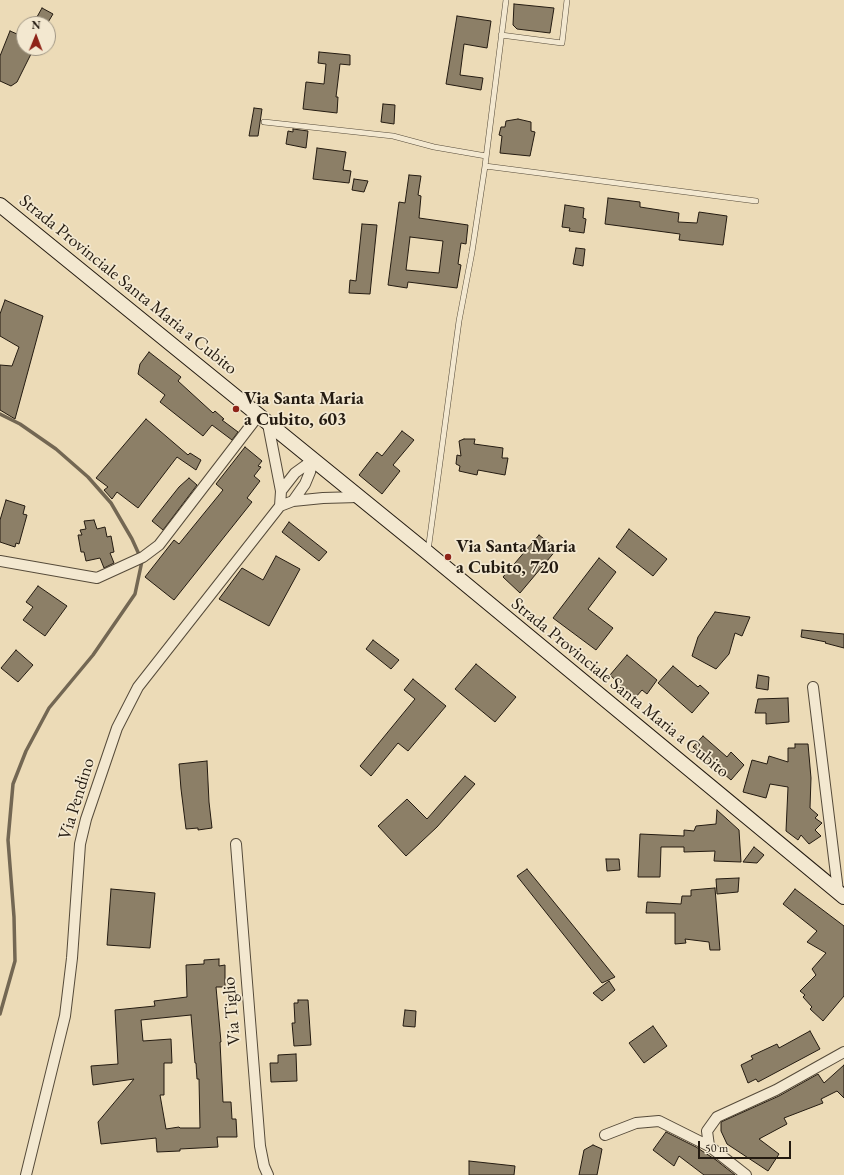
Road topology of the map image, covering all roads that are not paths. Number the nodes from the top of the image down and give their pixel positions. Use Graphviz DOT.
graph roads {
  1 [pos="506,0"];
  2 [pos="567,0"];
  3 [pos="501,35"];
  4 [pos="264,122"];
  5 [pos="486,156"];
  6 [pos="485,166"];
  7 [pos="756,201"];
  8 [pos="0,205"];
  9 [pos="263,420"];
  10 [pos="313,460"];
  11 [pos="281,491"];
  12 [pos="358,497"];
  13 [pos="293,501"];
  14 [pos="280,506"];
  15 [pos="428,553"];
  16 [pos="0,561"];
  17 [pos="813,687"];
  18 [pos="236,844"];
  19 [pos="841,894"];
  20 [pos="844,1052"];
  21 [pos="605,1136"];
  22 [pos="709,1146"];
  23 [pos="26,1175"];
  24 [pos="268,1175"];
  25 [pos="746,1175"];
  1 -- 3 [label="lane"];
  2 -- 3 [label="lane"];
  3 -- 5 [label="lane"];
  4 -- 5 [label="lane"];
  5 -- 6 [label="lane"];
  6 -- 7 [label="lane"];
  6 -- 15 [label="lane"];
  8 -- 9 [label="main road, Strada Provinciale Santa Maria a Cubito"];
  9 -- 10 [label="main road, Strada Provinciale Santa Maria a Cubito"];
  9 -- 11 [label="street"];
  9 -- 16 [label="street"];
  10 -- 11 [label="street"];
  10 -- 12 [label="main road, Strada Provinciale Santa Maria a Cubito"];
  10 -- 13 [label="street"];
  11 -- 14 [label="street"];
  12 -- 13 [label="street"];
  12 -- 15 [label="main road, Strada Provinciale Santa Maria a Cubito"];
  13 -- 14 [label="street"];
  14 -- 23 [label="street, Via Pendino"];
  15 -- 19 [label="main road, Strada Provinciale Santa Maria a Cubito"];
  17 -- 19 [label="street"];
  18 -- 24 [label="street, Via Tiglio"];
  20 -- 22 [label="street"];
  21 -- 22 [label="street"];
  22 -- 25 [label="street"];
}
